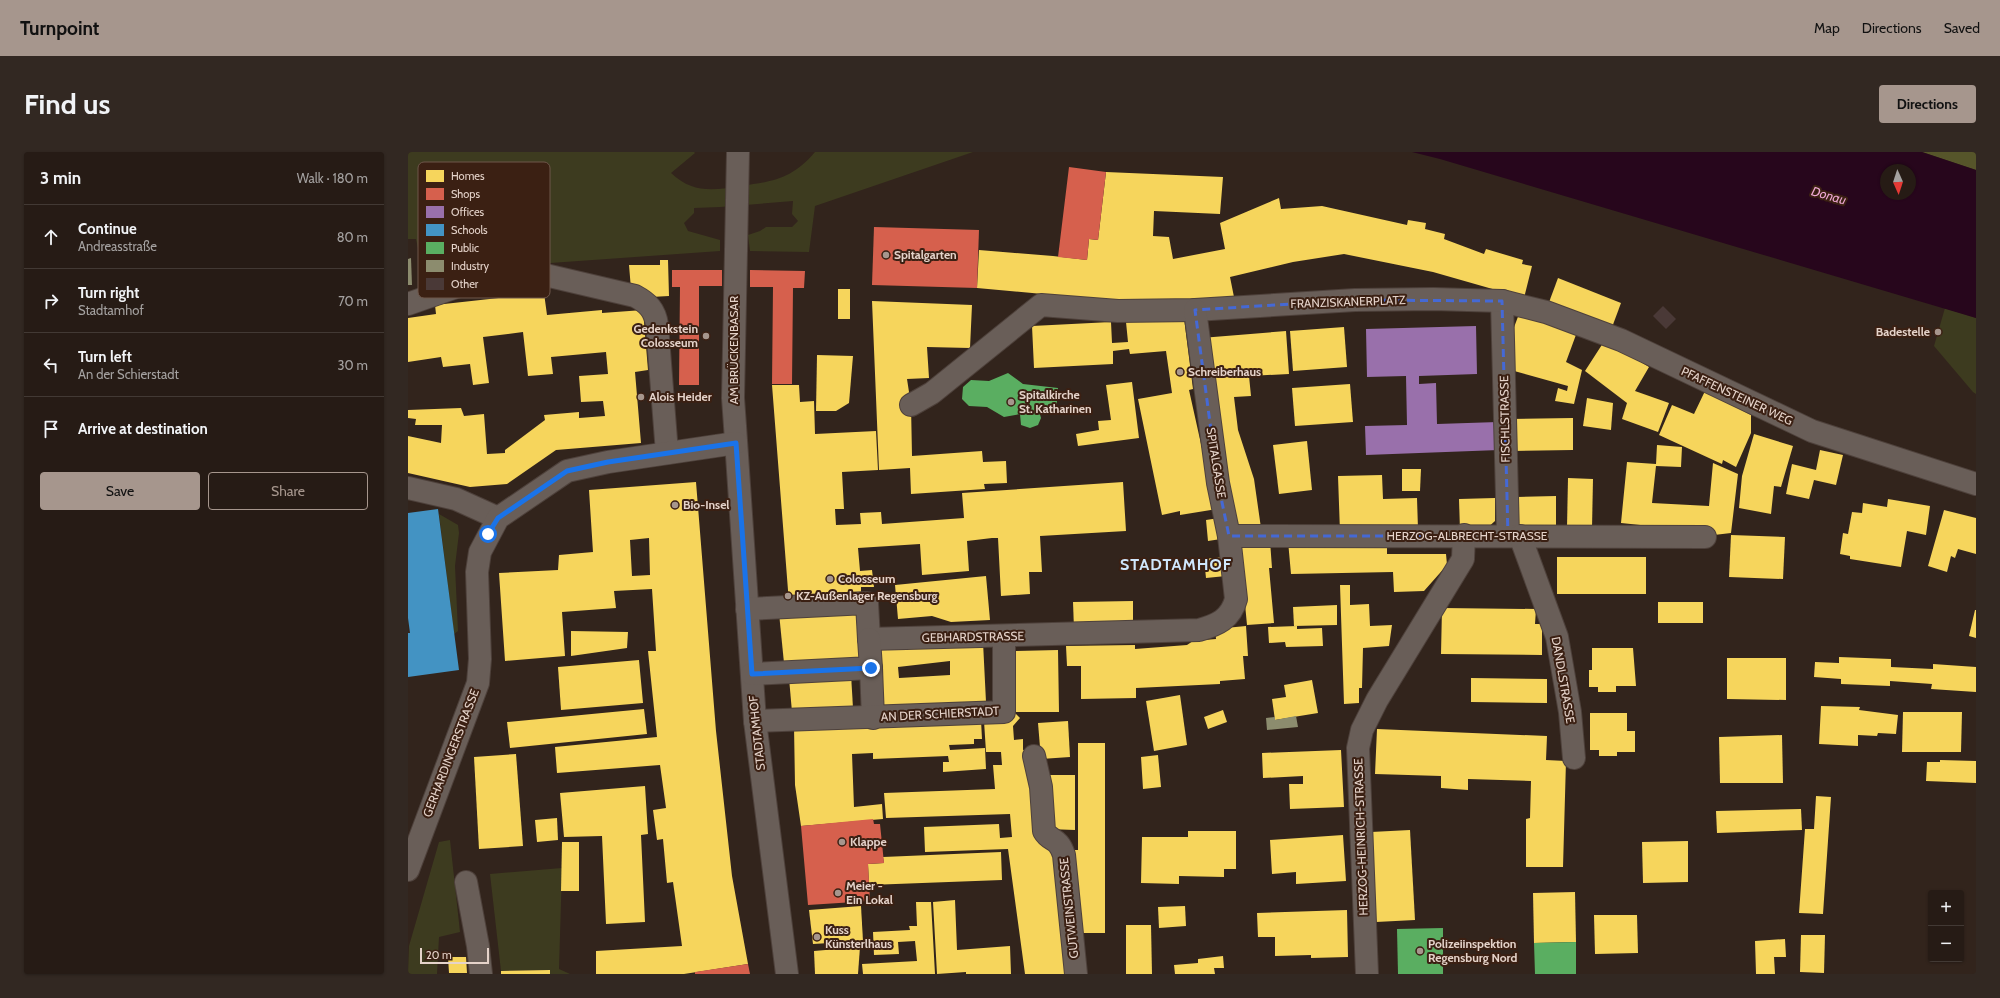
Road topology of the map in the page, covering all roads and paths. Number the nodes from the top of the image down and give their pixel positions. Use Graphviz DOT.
graph roads {
  1 [pos="738,152"];
  2 [pos="550,276"];
  3 [pos="425,298"];
  4 [pos="1502,301"];
  5 [pos="408,304"];
  6 [pos="1195,310"];
  7 [pos="911,405"];
  8 [pos="736,443"];
  9 [pos="667,453"];
  10 [pos="1976,484"];
  11 [pos="408,488"];
  12 [pos="498,518"];
  13 [pos="1464,535"];
  14 [pos="1229,536"];
  15 [pos="1514,536"];
  16 [pos="1705,537"];
  17 [pos="747,609"];
  18 [pos="1229,615"];
  19 [pos="1004,636"];
  20 [pos="870,639"];
  21 [pos="871,668"];
  22 [pos="752,674"];
  23 [pos="873,718"];
  24 [pos="755,722"];
  25 [pos="1034,756"];
  26 [pos="1574,758"];
  27 [pos="408,870"];
  28 [pos="466,882"];
  29 [pos="481,974"];
  30 [pos="787,974"];
  31 [pos="1076,974"];
  32 [pos="1366,974"];
  1 -- 8 [label="street, AM BRÜCKENBASAR"];
  2 -- 9 [label="street"];
  3 -- 5 [label="street"];
  4 -- 6 [label="street, FRANZISKANERPLATZ"];
  4 -- 10 [label="street, PFAFFENSTEINER WEG"];
  4 -- 15 [label="street, FISCHLSTRASSE"];
  6 -- 7 [label="street, FRANZISKANERPLATZ"];
  6 -- 14 [label="street, SPITALGASSE"];
  8 -- 9 [label="street"];
  8 -- 17 [label="street, STADTAMHOF"];
  9 -- 12 [label="street"];
  11 -- 12 [label="street"];
  12 -- 27 [label="street, GERHARDINGERSTRASSE"];
  13 -- 14 [label="street, HERZOG-ALBRECHT-STRASSE"];
  13 -- 15 [label="street, HERZOG-ALBRECHT-STRASSE"];
  13 -- 32 [label="street, HERZOG-HEINRICH-STRASSE"];
  14 -- 18 [label="street, SPITALGASSE"];
  15 -- 16 [label="street, HERZOG-ALBRECHT-STRASSE"];
  15 -- 26 [label="street, DANDLSTRASSE"];
  17 -- 20 [label="street"];
  17 -- 22 [label="street, STADTAMHOF"];
  18 -- 19 [label="street, GEBHARDSTRASSE"];
  19 -- 20 [label="street, GEBHARDSTRASSE"];
  19 -- 23 [label="street, AN DER SCHIERSTADT"];
  20 -- 21 [label="street, AN DER SCHIERSTADT"];
  21 -- 22 [label="street"];
  21 -- 23 [label="street, AN DER SCHIERSTADT"];
  22 -- 24 [label="street, STADTAMHOF"];
  23 -- 24 [label="street, AN DER SCHIERSTADT"];
  24 -- 30 [label="street, STADTAMHOF"];
  25 -- 31 [label="street, GUTWEINSTRASSE"];
  28 -- 29 [label="street"];
}
